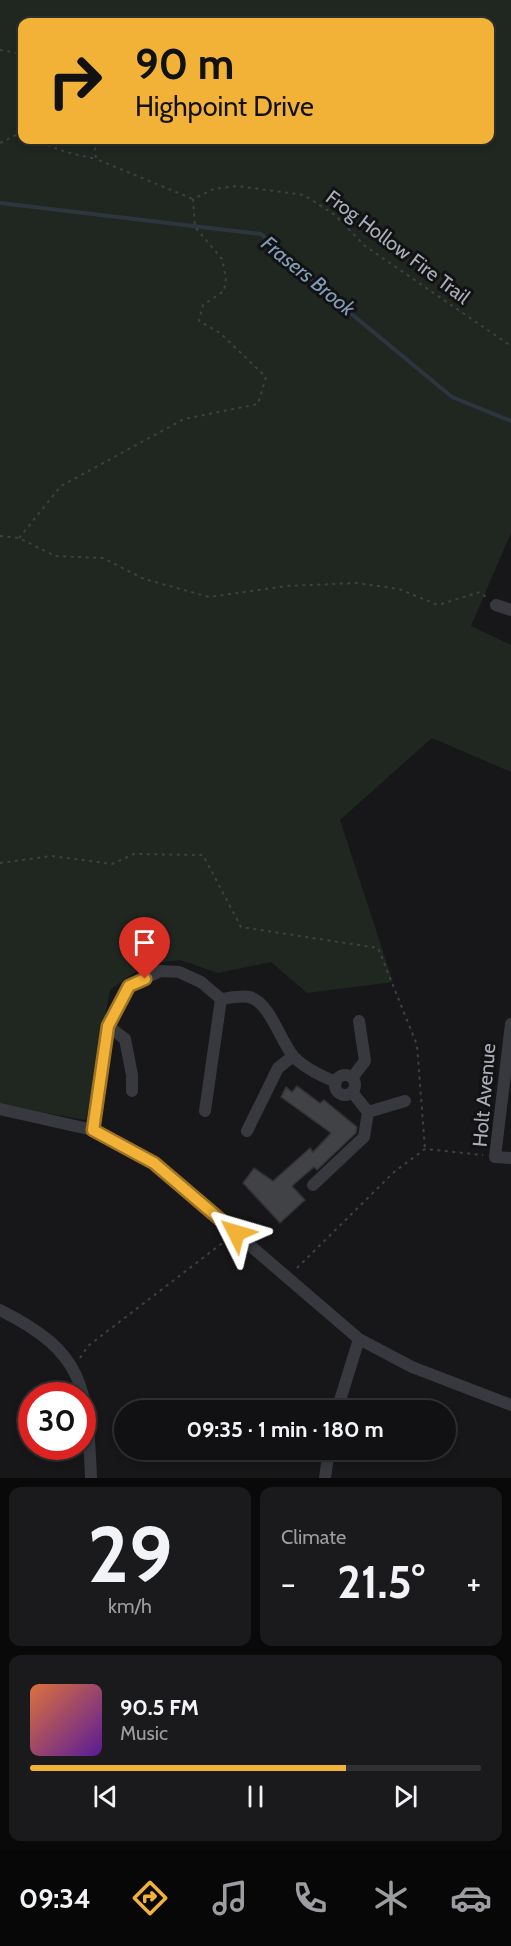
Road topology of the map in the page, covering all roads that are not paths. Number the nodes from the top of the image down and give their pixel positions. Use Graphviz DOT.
graph roads {
  1 [pos="496,605"];
  2 [pos="511,610"];
  3 [pos="221,999"];
  4 [pos="359,1021"];
  5 [pos="511,1024"];
  6 [pos="108,1026"];
  7 [pos="293,1056"];
  8 [pos="352,1078"];
  9 [pos="336,1082"];
  10 [pos="132,1091"];
  11 [pos="352,1092"];
  12 [pos="405,1101"];
  13 [pos="0,1108"];
  14 [pos="205,1111"];
  15 [pos="368,1112"];
  16 [pos="93,1130"];
  17 [pos="247,1131"];
  18 [pos="511,1158"];
  19 [pos="313,1185"];
  20 [pos="0,1310"];
  21 [pos="359,1339"];
  22 [pos="340,1400"];
  23 [pos="511,1405"];
  24 [pos="327,1460"];
  25 [pos="91,1477"];
  26 [pos="325,1478"];
  1 -- 2 [label="street"];
  3 -- 6 [label="street"];
  3 -- 7 [label="street"];
  3 -- 14 [label="street"];
  4 -- 8 [label="street"];
  5 -- 18 [label="street, Holt Avenue"];
  6 -- 10 [label="street"];
  6 -- 16 [label="street"];
  7 -- 9 [label="street"];
  7 -- 17 [label="street"];
  8 -- 9 [label="street"];
  8 -- 11 [label="street"];
  9 -- 11 [label="street"];
  11 -- 15 [label="street"];
  12 -- 15 [label="street"];
  13 -- 16 [label="street"];
  15 -- 19 [label="street"];
  16 -- 21 [label="street"];
  20 -- 25 [label="street"];
  21 -- 22 [label="street"];
  21 -- 23 [label="street"];
  24 -- 26 [label="street"];
}
